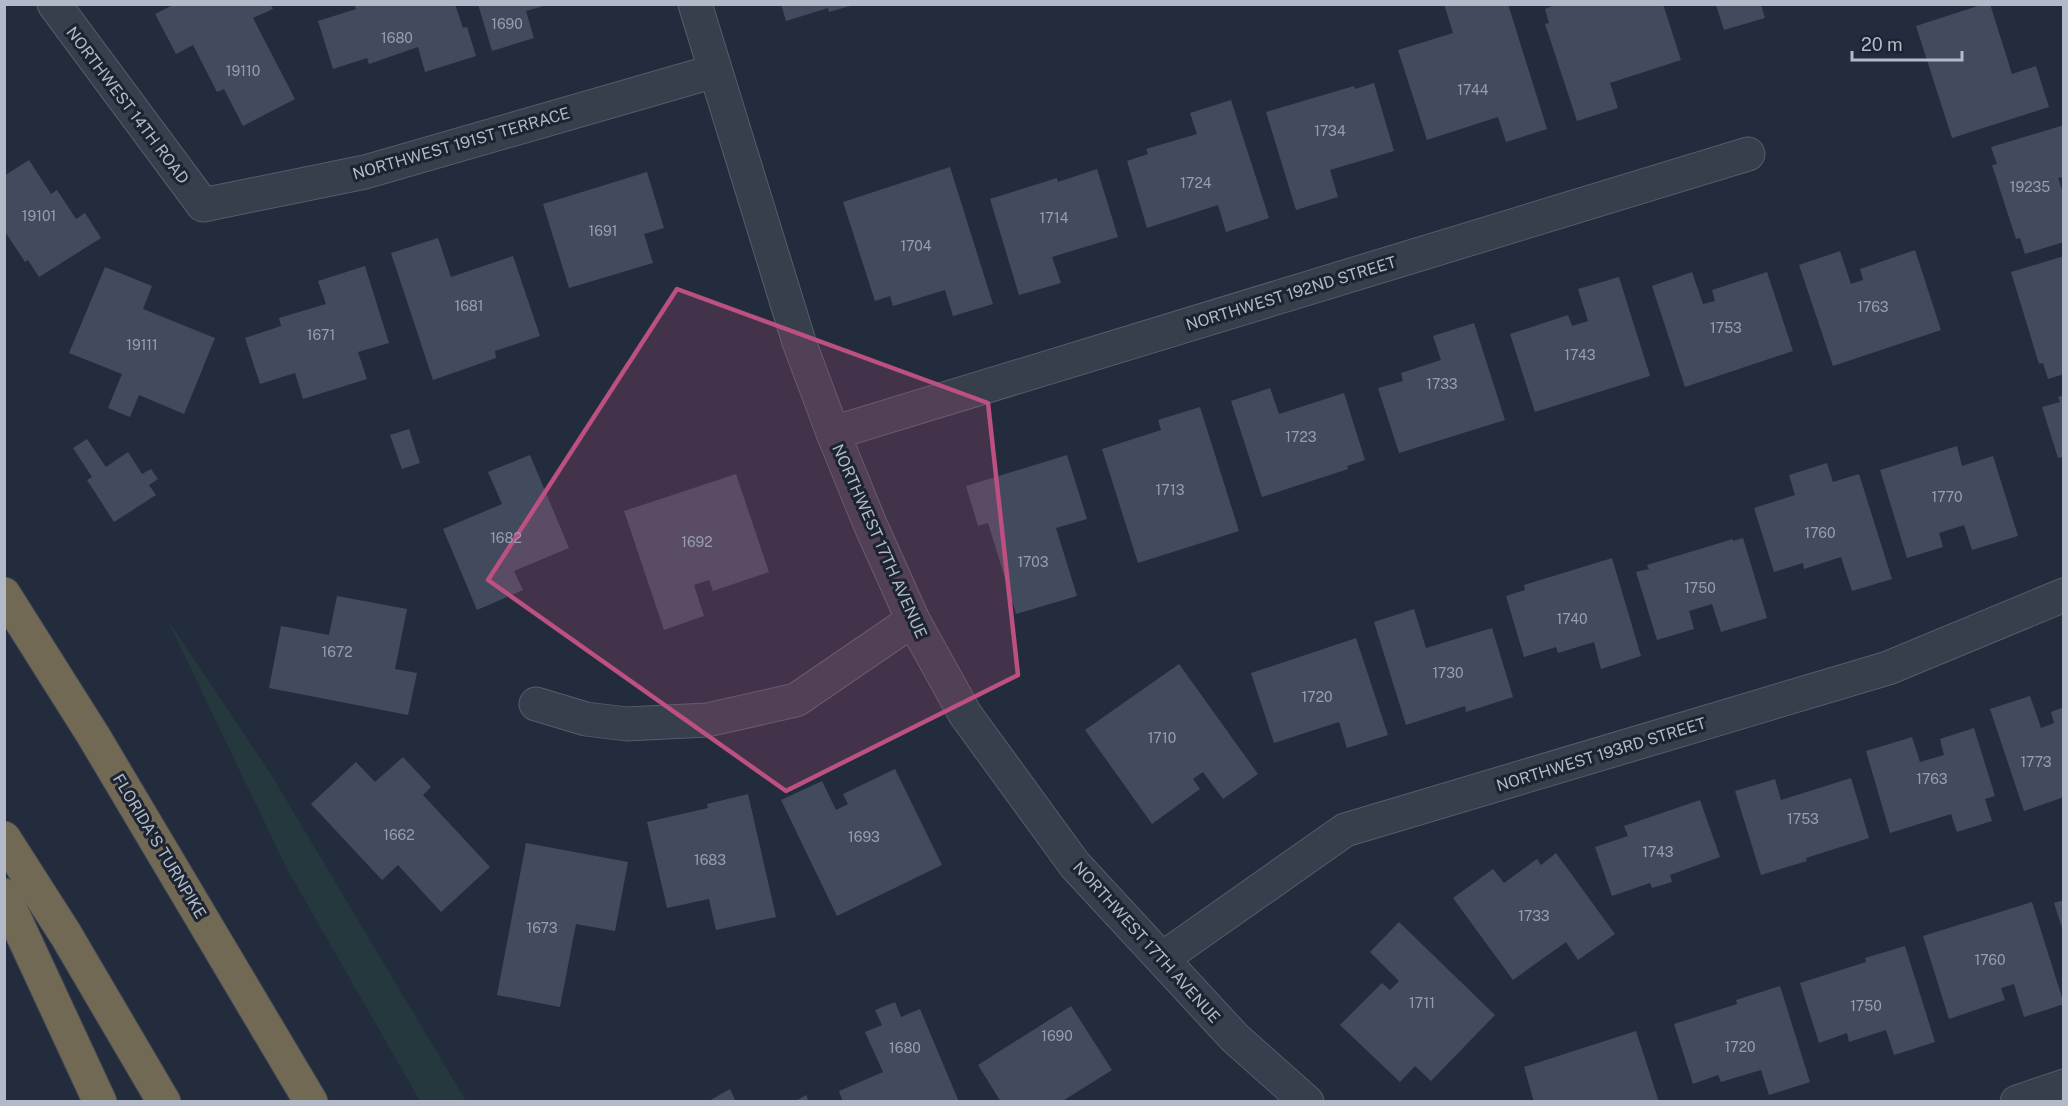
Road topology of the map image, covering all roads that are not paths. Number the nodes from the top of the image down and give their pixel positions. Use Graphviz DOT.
graph roads {
  1 [pos="54,4"];
  2 [pos="695,4"];
  3 [pos="716,71"];
  4 [pos="1748,154"];
  5 [pos="203,205"];
  6 [pos="833,433"];
  7 [pos="4,594"];
  8 [pos="2064,595"];
  9 [pos="913,620"];
  10 [pos="536,704"];
  11 [pos="4,838"];
  12 [pos="4,895"];
  13 [pos="1163,958"];
  14 [pos="2064,1086"];
  15 [pos="1296,1099"];
  16 [pos="100,1101"];
  17 [pos="164,1101"];
  18 [pos="312,1101"];
  19 [pos="2017,1101"];
  1 -- 5 [label="street, NORTHWEST 14TH ROAD"];
  2 -- 3 [label="street, NORTHWEST 17TH AVENUE"];
  3 -- 5 [label="street, NORTHWEST 191ST TERRACE"];
  3 -- 6 [label="street, NORTHWEST 17TH AVENUE"];
  4 -- 6 [label="street, NORTHWEST 192ND STREET"];
  6 -- 9 [label="street, NORTHWEST 17TH AVENUE"];
  7 -- 18 [label="highway, FLORIDA'S TURNPIKE"];
  8 -- 13 [label="street, NORTHWEST 193RD STREET"];
  9 -- 10 [label="street"];
  9 -- 13 [label="street, NORTHWEST 17TH AVENUE"];
  11 -- 17 [label="highway"];
  12 -- 16 [label="highway"];
  13 -- 15 [label="street, NORTHWEST 17TH AVENUE"];
  14 -- 19 [label="street"];
}
